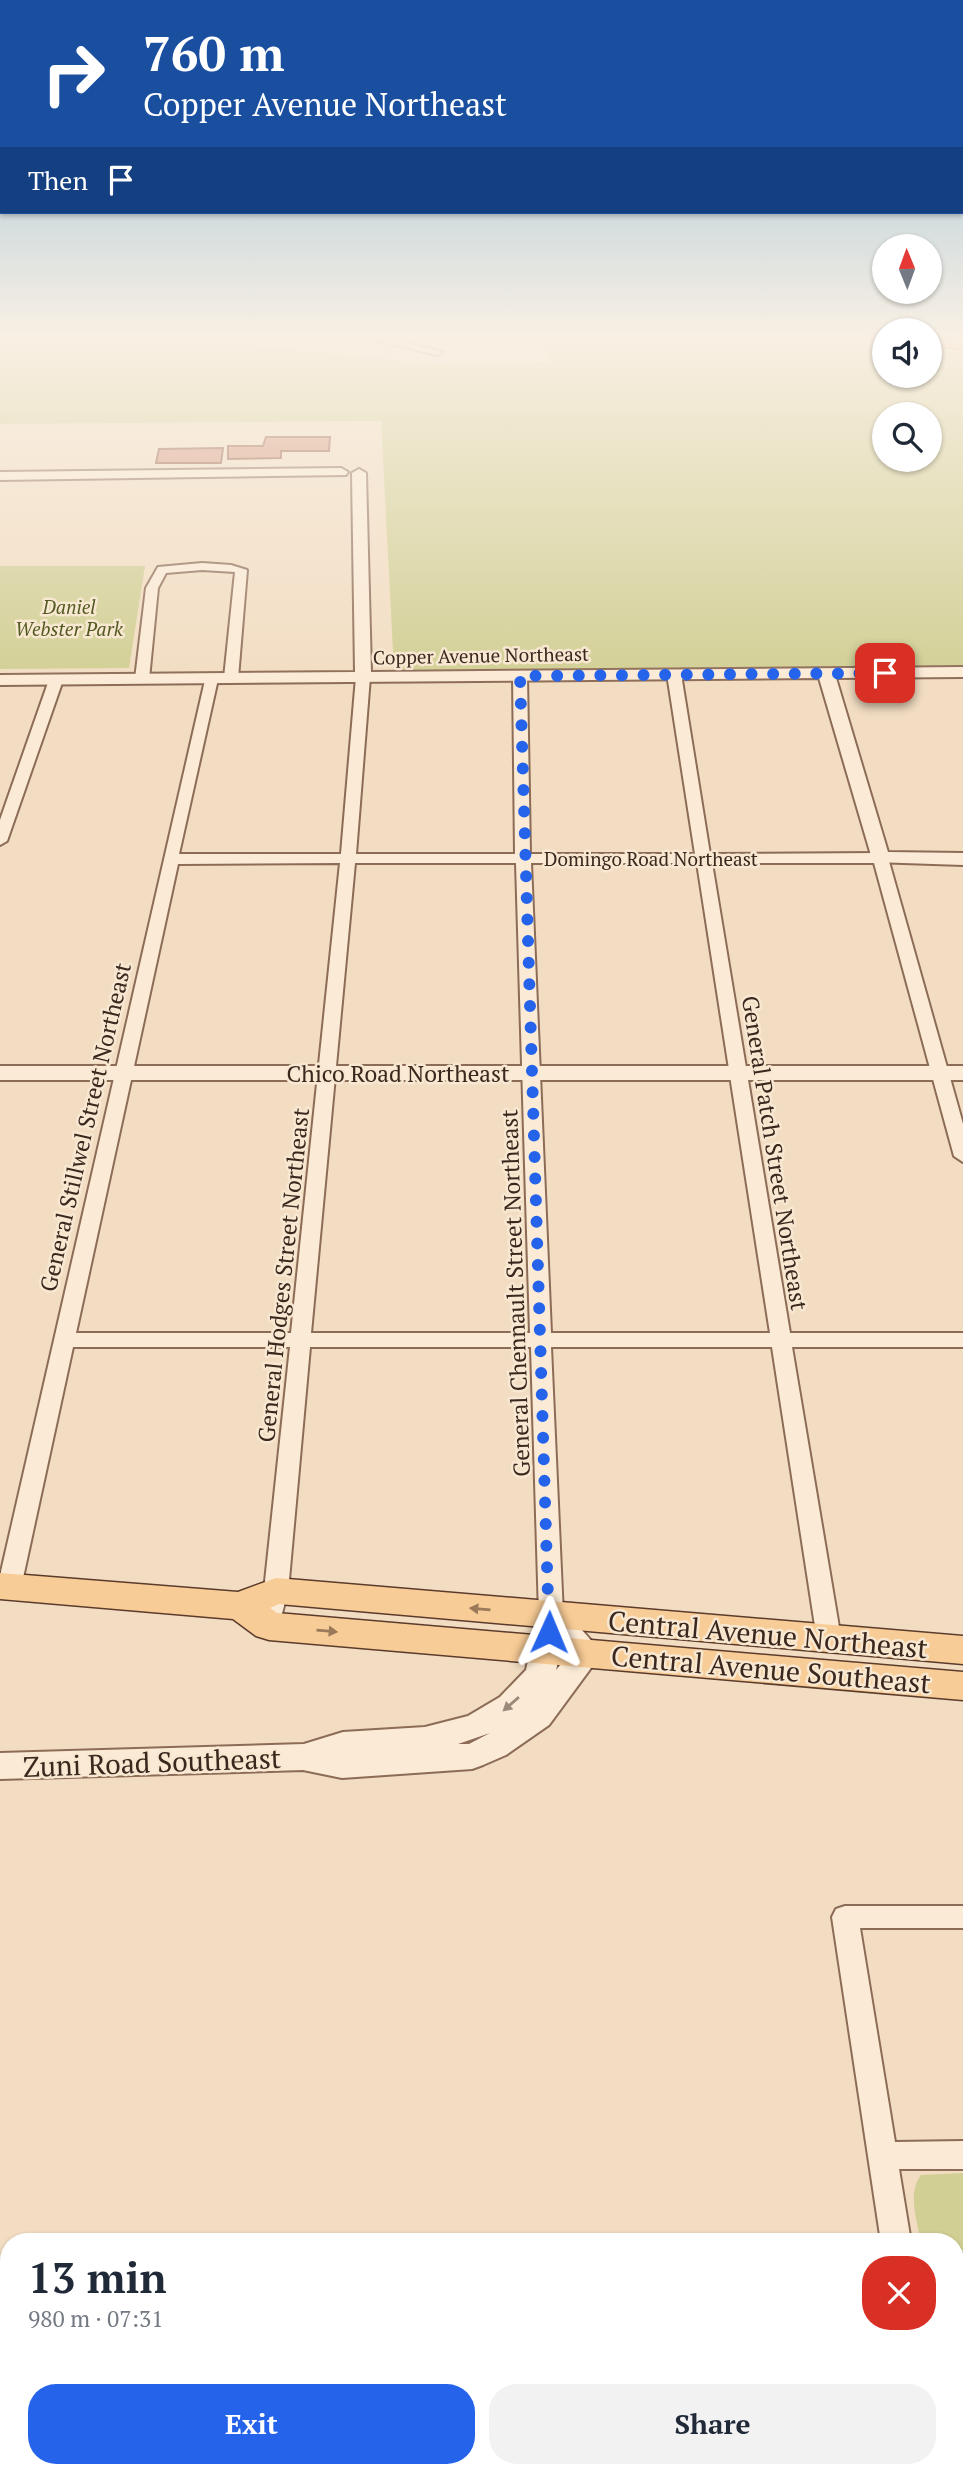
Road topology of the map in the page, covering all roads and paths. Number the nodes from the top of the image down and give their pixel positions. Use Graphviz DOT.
graph roads {
  1 [pos="341,472"];
  2 [pos="359,473"];
  3 [pos="0,476"];
  4 [pos="963,672"];
  5 [pos="826,673"];
  6 [pos="674,674"];
  7 [pos="520,676"];
  8 [pos="363,677"];
  9 [pos="211,678"];
  10 [pos="231,678"];
  11 [pos="142,679"];
  12 [pos="0,680"];
  13 [pos="56,680"];
  14 [pos="0,841"];
  15 [pos="523,858"];
  16 [pos="702,858"];
  17 [pos="880,858"];
  18 [pos="170,859"];
  19 [pos="348,859"];
  20 [pos="963,859"];
  21 [pos="0,1073"];
  22 [pos="122,1073"];
  23 [pos="327,1073"];
  24 [pos="531,1073"];
  25 [pos="736,1073"];
  26 [pos="939,1073"];
  27 [pos="963,1073"];
  28 [pos="963,1156"];
  29 [pos="301,1339"];
  30 [pos="63,1340"];
  31 [pos="541,1340"];
  32 [pos="963,1340"];
  33 [pos="781,1341"];
  34 [pos="5,1586"];
  35 [pos="276,1591"];
  36 [pos="255,1616"];
  37 [pos="549,1632"];
  38 [pos="829,1639"];
  39 [pos="963,1650"];
  40 [pos="587,1653"];
  41 [pos="963,1686"];
  42 [pos="303,1757"];
  43 [pos="0,1766"];
  44 [pos="963,1917"];
  45 [pos="963,2155"];
  46 [pos="882,2156"];
  47 [pos="895,2233"];
  1 -- 3 [label="street"];
  2 -- 8 [label="street"];
  4 -- 5 [label="street, Copper Avenue Northeast"];
  5 -- 6 [label="street, Copper Avenue Northeast"];
  5 -- 17 [label="street"];
  6 -- 7 [label="street, Copper Avenue Northeast"];
  6 -- 16 [label="street, General Patch Street Northeast"];
  7 -- 8 [label="street, Copper Avenue Northeast"];
  7 -- 15 [label="street, General Chennault Street Northeast"];
  8 -- 10 [label="street, Copper Avenue Northeast"];
  8 -- 19 [label="street, General Hodges Street Northeast"];
  9 -- 10 [label="street, Copper Avenue Northeast"];
  9 -- 11 [label="street, Copper Avenue Northeast"];
  9 -- 18 [label="street, General Stillwel Street Northeast"];
  10 -- 11 [label="street"];
  11 -- 13 [label="street, Copper Avenue Northeast"];
  12 -- 13 [label="street, Copper Avenue Northeast"];
  13 -- 14 [label="street"];
  15 -- 16 [label="street, Domingo Road Northeast"];
  15 -- 19 [label="street, Domingo Road Northeast"];
  15 -- 24 [label="street, General Chennault Street Northeast"];
  16 -- 17 [label="street, Domingo Road Northeast"];
  16 -- 25 [label="street, General Patch Street Northeast"];
  17 -- 20 [label="street, Domingo Road Northeast"];
  17 -- 26 [label="street"];
  18 -- 19 [label="street, Domingo Road Northeast"];
  18 -- 22 [label="street, General Stillwel Street Northeast"];
  19 -- 23 [label="street, General Hodges Street Northeast"];
  21 -- 22 [label="street, Chico Road Northeast"];
  22 -- 23 [label="street, Chico Road Northeast"];
  22 -- 30 [label="street, General Stillwel Street Northeast"];
  23 -- 24 [label="street, Chico Road Northeast"];
  23 -- 29 [label="street, General Hodges Street Northeast"];
  24 -- 25 [label="street, Chico Road Northeast"];
  24 -- 31 [label="street, General Chennault Street Northeast"];
  25 -- 26 [label="street, Chico Road Northeast"];
  25 -- 33 [label="street, General Patch Street Northeast"];
  26 -- 27 [label="street, Chico Road Northeast"];
  26 -- 28 [label="street"];
  29 -- 30 [label="street"];
  29 -- 31 [label="street"];
  29 -- 35 [label="street, General Hodges Street Northeast"];
  30 -- 34 [label="street, General Stillwel Street Northeast"];
  31 -- 33 [label="street"];
  31 -- 37 [label="street, General Chennault Street Northeast"];
  32 -- 33 [label="street"];
  33 -- 38 [label="street, General Patch Street Northeast"];
  34 -- 36 [label="main road, Central Avenue Southeast"];
  35 -- 36 [label="main road, Central Avenue Northeast"];
  37 -- 35 [label="main road, Central Avenue Northeast, one-way"];
  36 -- 37 [label="main road, Central Avenue Southeast, one-way"];
  37 -- 38 [label="main road, Central Avenue Northeast"];
  37 -- 40 [label="main road, Central Avenue Southeast"];
  37 -- 42 [label="street, Zuni Road Southeast, one-way"];
  38 -- 39 [label="main road, Central Avenue Northeast"];
  40 -- 41 [label="main road, Central Avenue Southeast"];
  40 -- 42 [label="street, Zuni Road Southeast"];
  42 -- 43 [label="street, Zuni Road Southeast"];
  44 -- 46 [label="street"];
  45 -- 46 [label="street"];
  46 -- 47 [label="street"];
}
